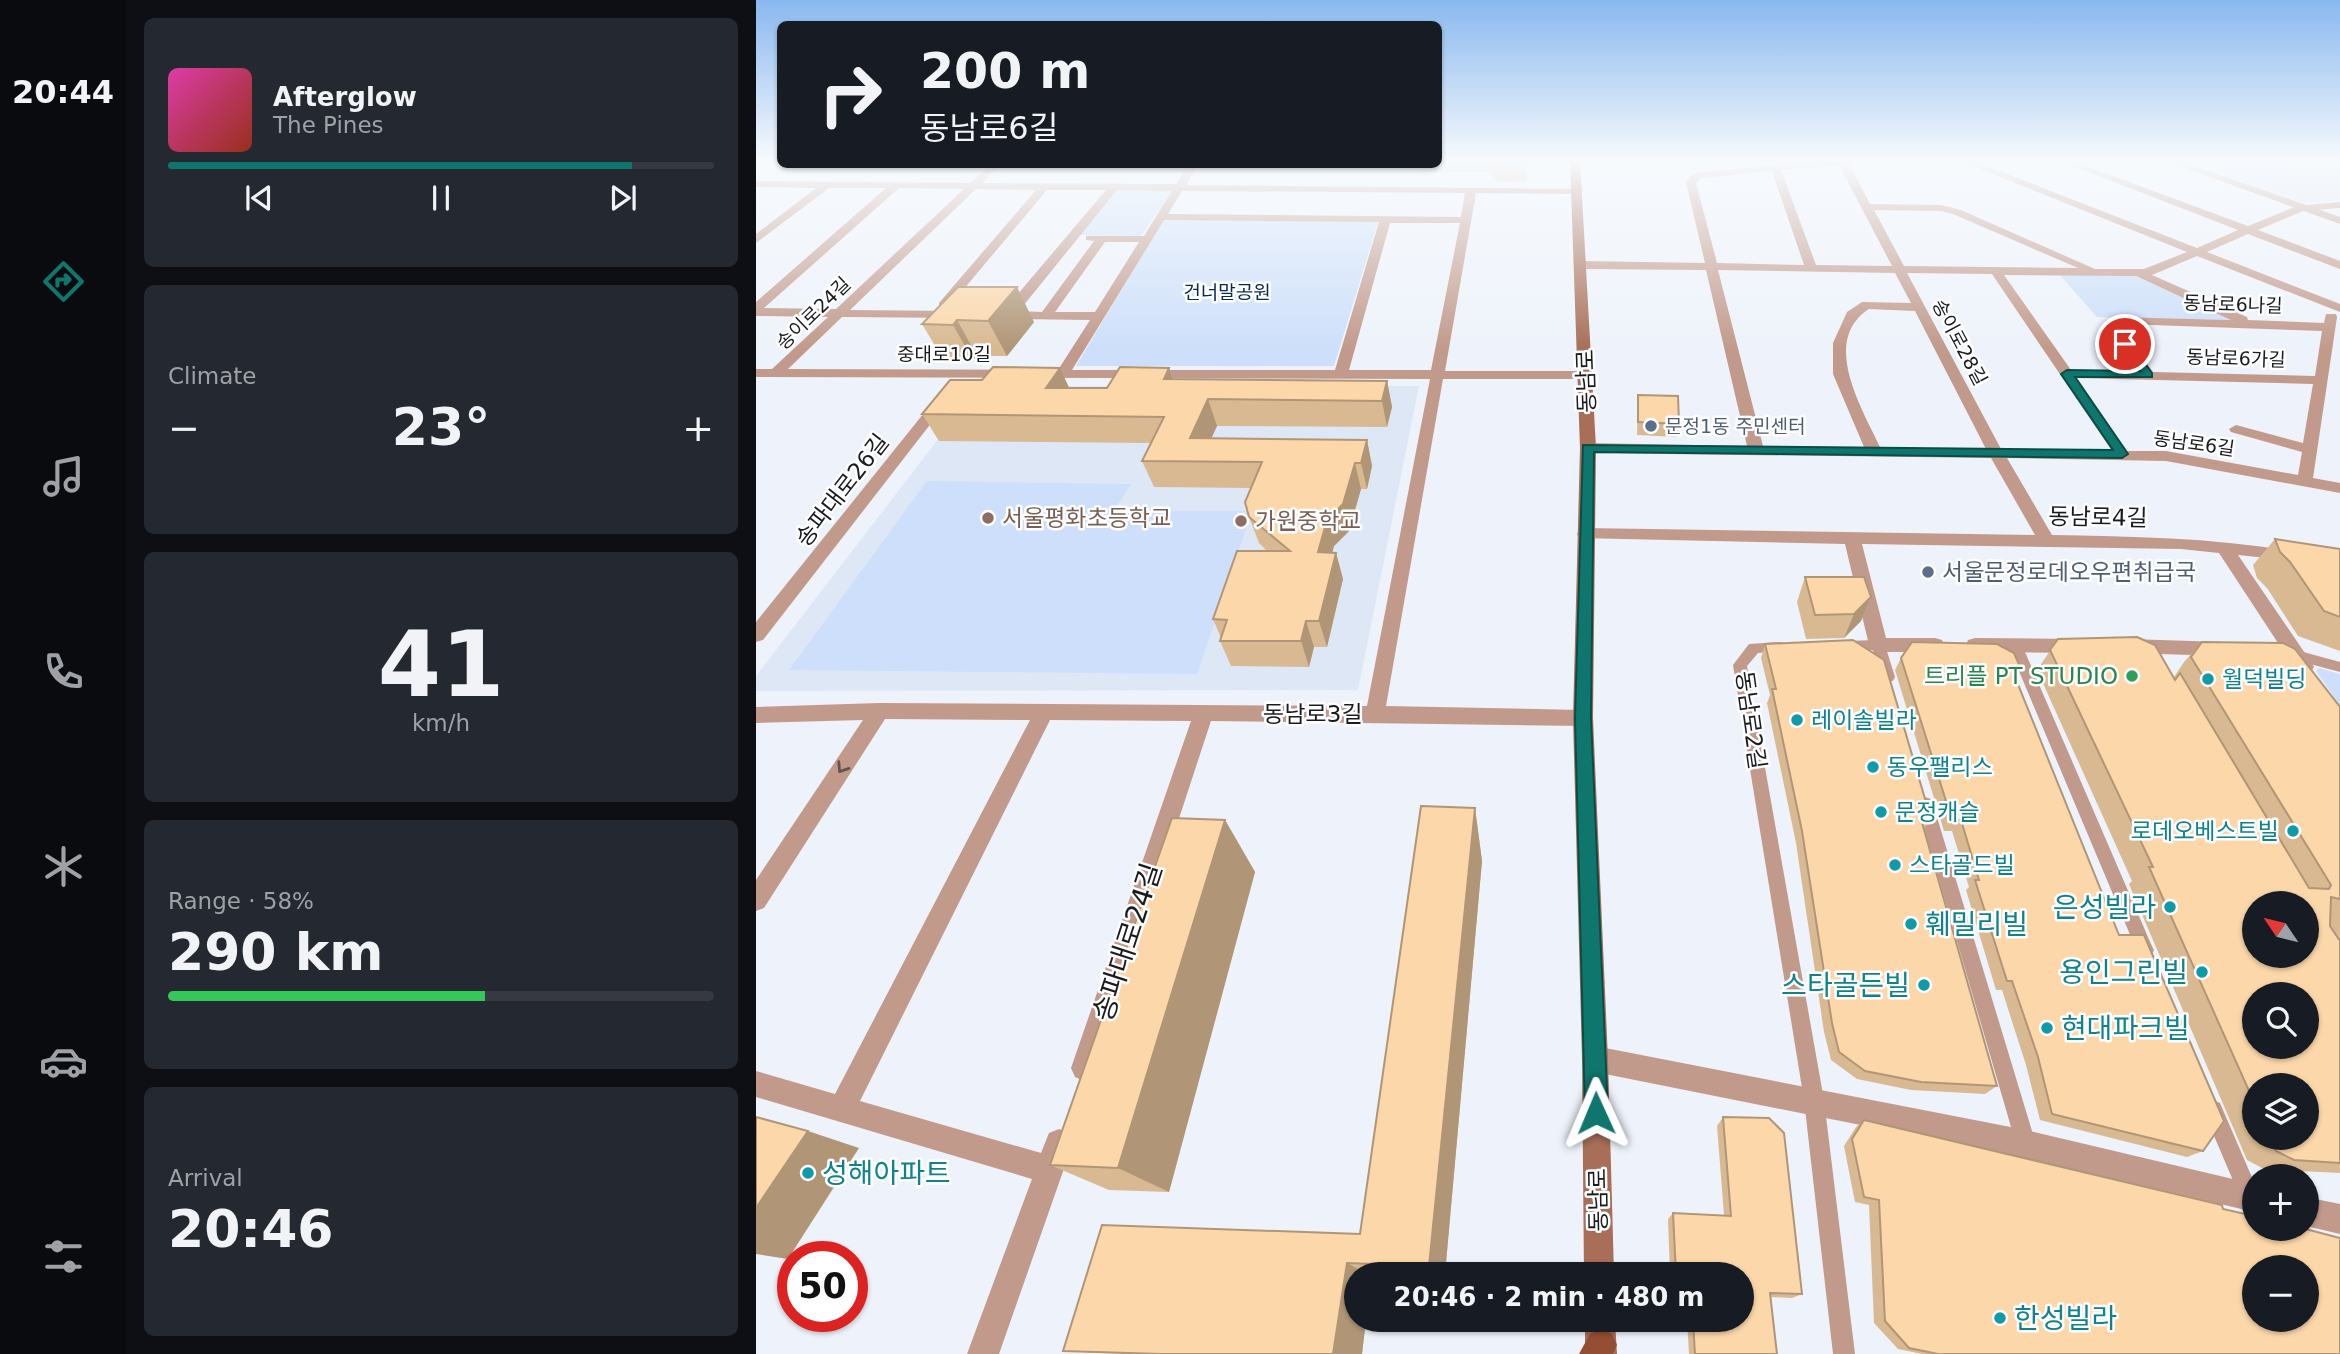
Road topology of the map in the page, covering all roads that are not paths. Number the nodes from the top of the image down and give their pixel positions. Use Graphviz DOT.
graph roads {
  1 [pos="777,223"];
  2 [pos="854,223"];
  3 [pos="933,223"];
  4 [pos="1013,223"];
  5 [pos="1084,223"];
  6 [pos="1157,223"];
  7 [pos="1384,223"];
  8 [pos="1465,223"];
  9 [pos="1579,223"];
  10 [pos="1701,223"];
  11 [pos="1795,223"];
  12 [pos="1876,223"];
  13 [pos="1983,223"];
  14 [pos="2124,223"];
  15 [pos="2229,223"];
  16 [pos="2267,223"];
  17 [pos="2250,231"];
  18 [pos="1072,238"];
  19 [pos="1102,238"];
  20 [pos="1147,239"];
  21 [pos="756,240"];
  22 [pos="2197,252"];
  23 [pos="1581,265"];
  24 [pos="2340,265"];
  25 [pos="1711,267"];
  26 [pos="1811,268"];
  27 [pos="1900,270"];
  28 [pos="1996,271"];
  29 [pos="2097,273"];
  30 [pos="2138,273"];
  31 [pos="1920,307"];
  32 [pos="2337,307"];
  33 [pos="756,311"];
  34 [pos="839,313"];
  35 [pos="936,314"];
  36 [pos="972,315"];
  37 [pos="1045,316"];
  38 [pos="1099,316"];
  39 [pos="2251,324"];
  40 [pos="2329,327"];
  41 [pos="756,373"];
  42 [pos="776,373"];
  43 [pos="964,373"];
  44 [pos="1063,373"];
  45 [pos="1341,374"];
  46 [pos="1438,374"];
  47 [pos="2067,374"];
  48 [pos="1586,375"];
  49 [pos="2148,375"];
  50 [pos="2321,380"];
  51 [pos="2236,429"];
  52 [pos="1588,448"];
  53 [pos="1756,450"];
  54 [pos="2310,450"];
  55 [pos="1874,452"];
  56 [pos="1996,453"];
  57 [pos="2122,454"];
  58 [pos="2305,481"];
  59 [pos="2340,488"];
  60 [pos="1585,534"];
  61 [pos="1852,538"];
  62 [pos="2047,541"];
  63 [pos="2224,545"];
  64 [pos="2340,568"];
  65 [pos="756,635"];
  66 [pos="1878,645"];
  67 [pos="2015,645"];
  68 [pos="1823,646"];
  69 [pos="1796,647"];
  70 [pos="2238,650"];
  71 [pos="2273,653"];
  72 [pos="2296,656"];
  73 [pos="2340,667"];
  74 [pos="2318,686"];
  75 [pos="1894,698"];
  76 [pos="879,711"];
  77 [pos="1043,714"];
  78 [pos="1203,714"];
  79 [pos="1375,714"];
  80 [pos="756,715"];
  81 [pos="1583,718"];
  82 [pos="1921,790"];
  83 [pos="756,901"];
  84 [pos="2152,966"];
  85 [pos="1595,1059"];
  86 [pos="756,1084"];
  87 [pos="1076,1092"];
  88 [pos="2207,1095"];
  89 [pos="1814,1100"];
  90 [pos="842,1109"];
  91 [pos="1068,1118"];
  92 [pos="2025,1144"];
  93 [pos="1050,1170"];
  94 [pos="2242,1175"];
  95 [pos="2242,1196"];
  96 [pos="2319,1214"];
  97 [pos="2340,1219"];
  98 [pos="1599,1262"];
  99 [pos="984,1354"];
  100 [pos="1844,1354"];
  1 -- 21 [label="street"];
  2 -- 33 [label="street"];
  3 -- 34 [label="street, 송이로24길"];
  4 -- 35 [label="street"];
  5 -- 18 [label="street"];
  6 -- 20 [label="street"];
  7 -- 45 [label="street"];
  8 -- 46 [label="street"];
  9 -- 23 [label="main road, 동남로"];
  10 -- 25 [label="street"];
  11 -- 26 [label="street"];
  12 -- 27 [label="street, 송이로28길"];
  13 -- 29 [label="street"];
  14 -- 22 [label="street"];
  15 -- 17 [label="street"];
  16 -- 17 [label="street"];
  17 -- 22 [label="street"];
  17 -- 24 [label="street"];
  18 -- 19 [label="street"];
  18 -- 37 [label="street"];
  19 -- 20 [label="street"];
  19 -- 37 [label="street"];
  20 -- 38 [label="street"];
  22 -- 30 [label="street"];
  22 -- 32 [label="street"];
  23 -- 25 [label="street"];
  23 -- 48 [label="main road, 동남로"];
  25 -- 26 [label="street"];
  25 -- 53 [label="street"];
  26 -- 27 [label="street"];
  27 -- 28 [label="street"];
  27 -- 31 [label="street, 송이로28길"];
  28 -- 29 [label="street"];
  28 -- 47 [label="street"];
  29 -- 30 [label="street"];
  30 -- 39 [label="street"];
  31 -- 55 [label="street"];
  31 -- 56 [label="street, 송이로28길"];
  32 -- 40 [label="street"];
  33 -- 34 [label="street"];
  34 -- 35 [label="street"];
  34 -- 42 [label="street, 송이로24길"];
  35 -- 36 [label="street"];
  37 -- 38 [label="street"];
  38 -- 44 [label="street"];
  39 -- 40 [label="street, 동남로6나길"];
  39 -- 49 [label="street, 동남로6나길"];
  40 -- 50 [label="street"];
  41 -- 42 [label="street, 중대로10길"];
  42 -- 43 [label="street, 중대로10길"];
  43 -- 44 [label="street, 중대로10길"];
  43 -- 65 [label="street, 송파대로26길"];
  44 -- 45 [label="street, 중대로10길"];
  45 -- 46 [label="street, 중대로10길"];
  46 -- 48 [label="street, 중대로10길"];
  46 -- 79 [label="street"];
  47 -- 49 [label="street, 동남로6가길"];
  47 -- 57 [label="street"];
  48 -- 52 [label="main road, 동남로"];
  49 -- 50 [label="street, 동남로6가길"];
  50 -- 54 [label="street"];
  51 -- 54 [label="street"];
  52 -- 53 [label="street, 동남로6길"];
  52 -- 60 [label="main road, 동남로"];
  53 -- 55 [label="street, 동남로6길"];
  54 -- 58 [label="street"];
  55 -- 56 [label="street, 동남로6길"];
  56 -- 57 [label="street, 동남로6길"];
  56 -- 62 [label="street, 송이로28길"];
  57 -- 58 [label="street, 동남로6길"];
  58 -- 59 [label="street, 동남로6길"];
  60 -- 61 [label="street, 동남로4길"];
  60 -- 81 [label="main road, 동남로"];
  61 -- 62 [label="street, 동남로4길"];
  61 -- 66 [label="street"];
  62 -- 63 [label="street, 동남로4길"];
  63 -- 64 [label="street, 동남로4길"];
  63 -- 72 [label="street"];
  66 -- 67 [label="street"];
  66 -- 68 [label="lane"];
  66 -- 75 [label="lane"];
  67 -- 70 [label="street"];
  67 -- 84 [label="lane"];
  69 -- 89 [label="lane, 동남로2길"];
  71 -- 72 [label="street"];
  72 -- 73 [label="lane"];
  72 -- 74 [label="street"];
  76 -- 77 [label="street, 동남로3길"];
  76 -- 80 [label="street, 동남로3길"];
  76 -- 83 [label="street, one-way"];
  77 -- 78 [label="street, 동남로3길"];
  77 -- 90 [label="street"];
  78 -- 79 [label="street, 동남로3길"];
  78 -- 87 [label="street, 송파대로24길"];
  79 -- 81 [label="street, 동남로3길"];
  81 -- 85 [label="main road, 동남로"];
  82 -- 92 [label="lane"];
  85 -- 89 [label="street"];
  85 -- 98 [label="main road, 동남로"];
  86 -- 90 [label="street"];
  88 -- 94 [label="lane"];
  89 -- 92 [label="street"];
  89 -- 100 [label="lane, 동남로2길"];
  90 -- 93 [label="street"];
  91 -- 93 [label="street"];
  92 -- 95 [label="street"];
  93 -- 99 [label="street"];
  96 -- 97 [label="street"];
}
